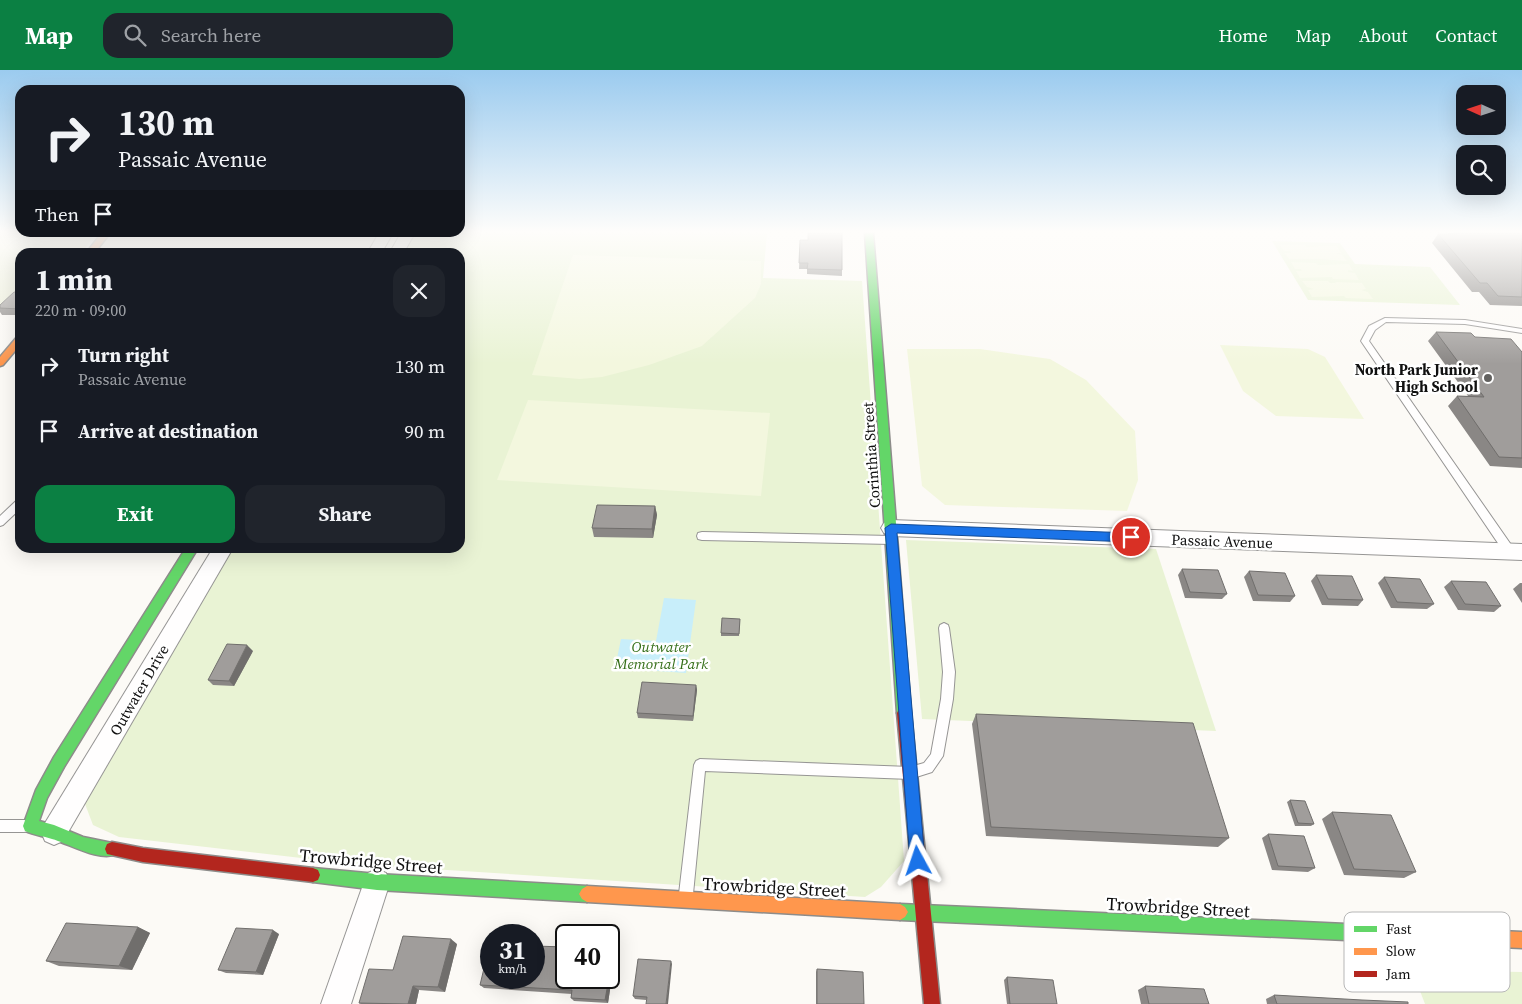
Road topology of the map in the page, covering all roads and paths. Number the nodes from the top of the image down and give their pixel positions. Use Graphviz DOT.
graph roads {
  1 [pos="872,277"];
  2 [pos="1522,331"];
  3 [pos="15,345"];
  4 [pos="0,363"];
  5 [pos="15,508"];
  6 [pos="0,522"];
  7 [pos="892,534"];
  8 [pos="702,536"];
  9 [pos="1516,552"];
  10 [pos="189,553"];
  11 [pos="220,553"];
  12 [pos="944,628"];
  13 [pos="910,773"];
  14 [pos="0,826"];
  15 [pos="30,826"];
  16 [pos="54,832"];
  17 [pos="377,882"];
  18 [pos="686,900"];
  19 [pos="922,913"];
  20 [pos="1344,932"];
  21 [pos="336,1004"];
  22 [pos="932,1004"];
  1 -- 7 [label="street, Corinthia Street"];
  2 -- 9 [label="lane"];
  3 -- 4 [label="street"];
  5 -- 6 [label="lane"];
  7 -- 8 [label="lane"];
  7 -- 9 [label="street, Passaic Avenue"];
  7 -- 13 [label="street, Corinthia Street"];
  10 -- 15 [label="street, Outwater Drive"];
  11 -- 16 [label="street, Outwater Drive"];
  12 -- 13 [label="lane"];
  13 -- 18 [label="lane"];
  13 -- 19 [label="street, Corinthia Street"];
  14 -- 15 [label="lane"];
  15 -- 16 [label="street, Trowbridge Street"];
  16 -- 17 [label="street, Trowbridge Street"];
  17 -- 18 [label="street, Trowbridge Street"];
  17 -- 21 [label="street"];
  18 -- 19 [label="street, Trowbridge Street"];
  19 -- 20 [label="street, Trowbridge Street"];
  19 -- 22 [label="street, Corinthia Street"];
}
